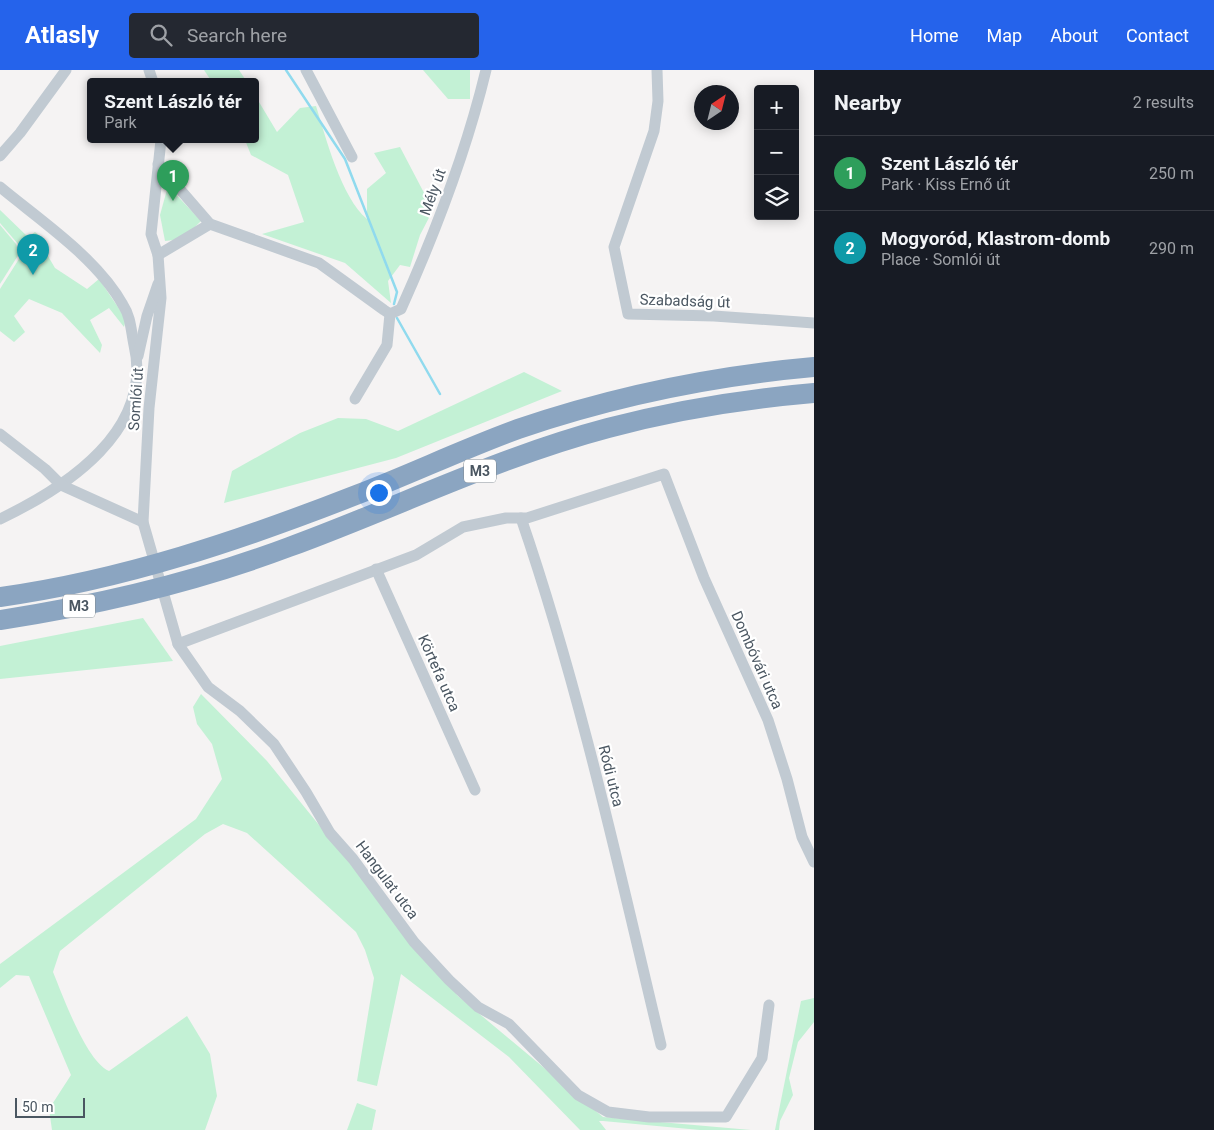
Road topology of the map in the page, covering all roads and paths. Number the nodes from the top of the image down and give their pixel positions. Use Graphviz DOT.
graph roads {
  1 [pos="66,70"];
  2 [pos="306,70"];
  3 [pos="486,70"];
  4 [pos="657,70"];
  5 [pos="161,143"];
  6 [pos="0,156"];
  7 [pos="352,156"];
  8 [pos="158,164"];
  9 [pos="0,188"];
  10 [pos="210,224"];
  11 [pos="158,255"];
  12 [pos="162,278"];
  13 [pos="390,314"];
  14 [pos="814,323"];
  15 [pos="138,356"];
  16 [pos="814,367"];
  17 [pos="814,392"];
  18 [pos="355,399"];
  19 [pos="0,434"];
  20 [pos="61,485"];
  21 [pos="0,518"];
  22 [pos="522,518"];
  23 [pos="143,522"];
  24 [pos="376,568"];
  25 [pos="0,597"];
  26 [pos="0,620"];
  27 [pos="178,644"];
  28 [pos="475,790"];
  29 [pos="814,862"];
  30 [pos="769,1005"];
  31 [pos="661,1045"];
  1 -- 6 [label="street"];
  2 -- 7 [label="street"];
  3 -- 13 [label="street, Mély út"];
  4 -- 14 [label="street, Szabadság út"];
  5 -- 8 [label="street, Somlói út"];
  8 -- 10 [label="street"];
  8 -- 11 [label="street, Somlói út"];
  9 -- 15 [label="street, Somlói út"];
  10 -- 11 [label="street"];
  10 -- 13 [label="street"];
  11 -- 12 [label="street, Somlói út"];
  12 -- 15 [label="street, Somlói út"];
  12 -- 23 [label="street, Somlói út"];
  13 -- 18 [label="street"];
  15 -- 20 [label="street, Somlói út"];
  16 -- 25 [label="highway, M3"];
  17 -- 26 [label="highway, M3"];
  19 -- 20 [label="street"];
  20 -- 21 [label="street, Somlói út"];
  20 -- 23 [label="street"];
  22 -- 24 [label="street"];
  22 -- 29 [label="street, Dombóvári utca"];
  22 -- 31 [label="street, Ródi utca"];
  23 -- 27 [label="street, Hangulat utca"];
  24 -- 27 [label="street"];
  24 -- 28 [label="street, Körtefa utca"];
  27 -- 30 [label="street, Hangulat utca"];
}
